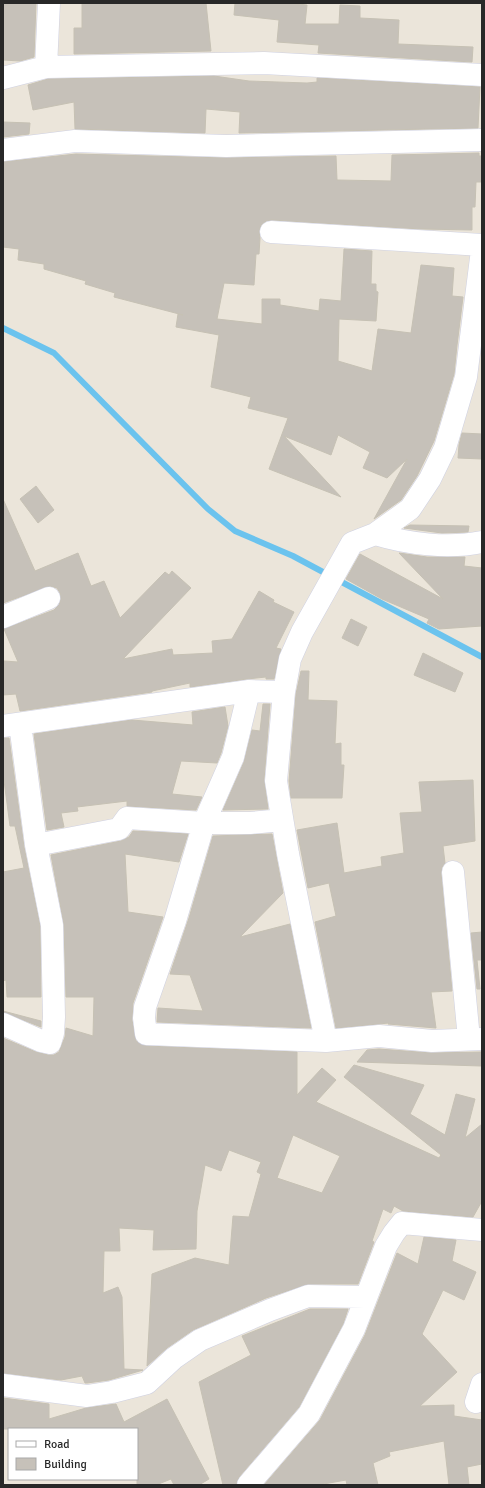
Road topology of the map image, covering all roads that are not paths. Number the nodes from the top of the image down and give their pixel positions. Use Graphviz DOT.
graph roads {
  1 [pos="50,3"];
  2 [pos="46,67"];
  3 [pos="482,75"];
  4 [pos="3,78"];
  5 [pos="482,140"];
  6 [pos="3,150"];
  7 [pos="271,232"];
  8 [pos="482,245"];
  9 [pos="482,250"];
  10 [pos="477,317"];
  11 [pos="375,534"];
  12 [pos="482,542"];
  13 [pos="49,598"];
  14 [pos="3,616"];
  15 [pos="249,691"];
  16 [pos="284,692"];
  17 [pos="12,725"];
  18 [pos="282,820"];
  19 [pos="204,823"];
  20 [pos="36,845"];
  21 [pos="453,872"];
  22 [pos="3,1024"];
  23 [pos="475,1039"];
  24 [pos="326,1041"];
  25 [pos="482,1230"];
  26 [pos="366,1297"];
  27 [pos="3,1385"];
  28 [pos="248,1485"];
  1 -- 2 [label="street"];
  2 -- 3 [label="street"];
  2 -- 4 [label="street"];
  5 -- 6 [label="street"];
  7 -- 8 [label="street"];
  9 -- 10 [label="street"];
  10 -- 11 [label="street"];
  11 -- 12 [label="street"];
  11 -- 16 [label="street"];
  13 -- 14 [label="street"];
  15 -- 16 [label="street"];
  15 -- 17 [label="street"];
  15 -- 19 [label="street"];
  16 -- 18 [label="street"];
  17 -- 20 [label="street"];
  18 -- 19 [label="street"];
  18 -- 24 [label="street"];
  19 -- 20 [label="street"];
  19 -- 24 [label="street"];
  20 -- 22 [label="street"];
  21 -- 23 [label="street"];
  23 -- 24 [label="street"];
  25 -- 26 [label="street"];
  26 -- 27 [label="street"];
  26 -- 28 [label="street"];
}
